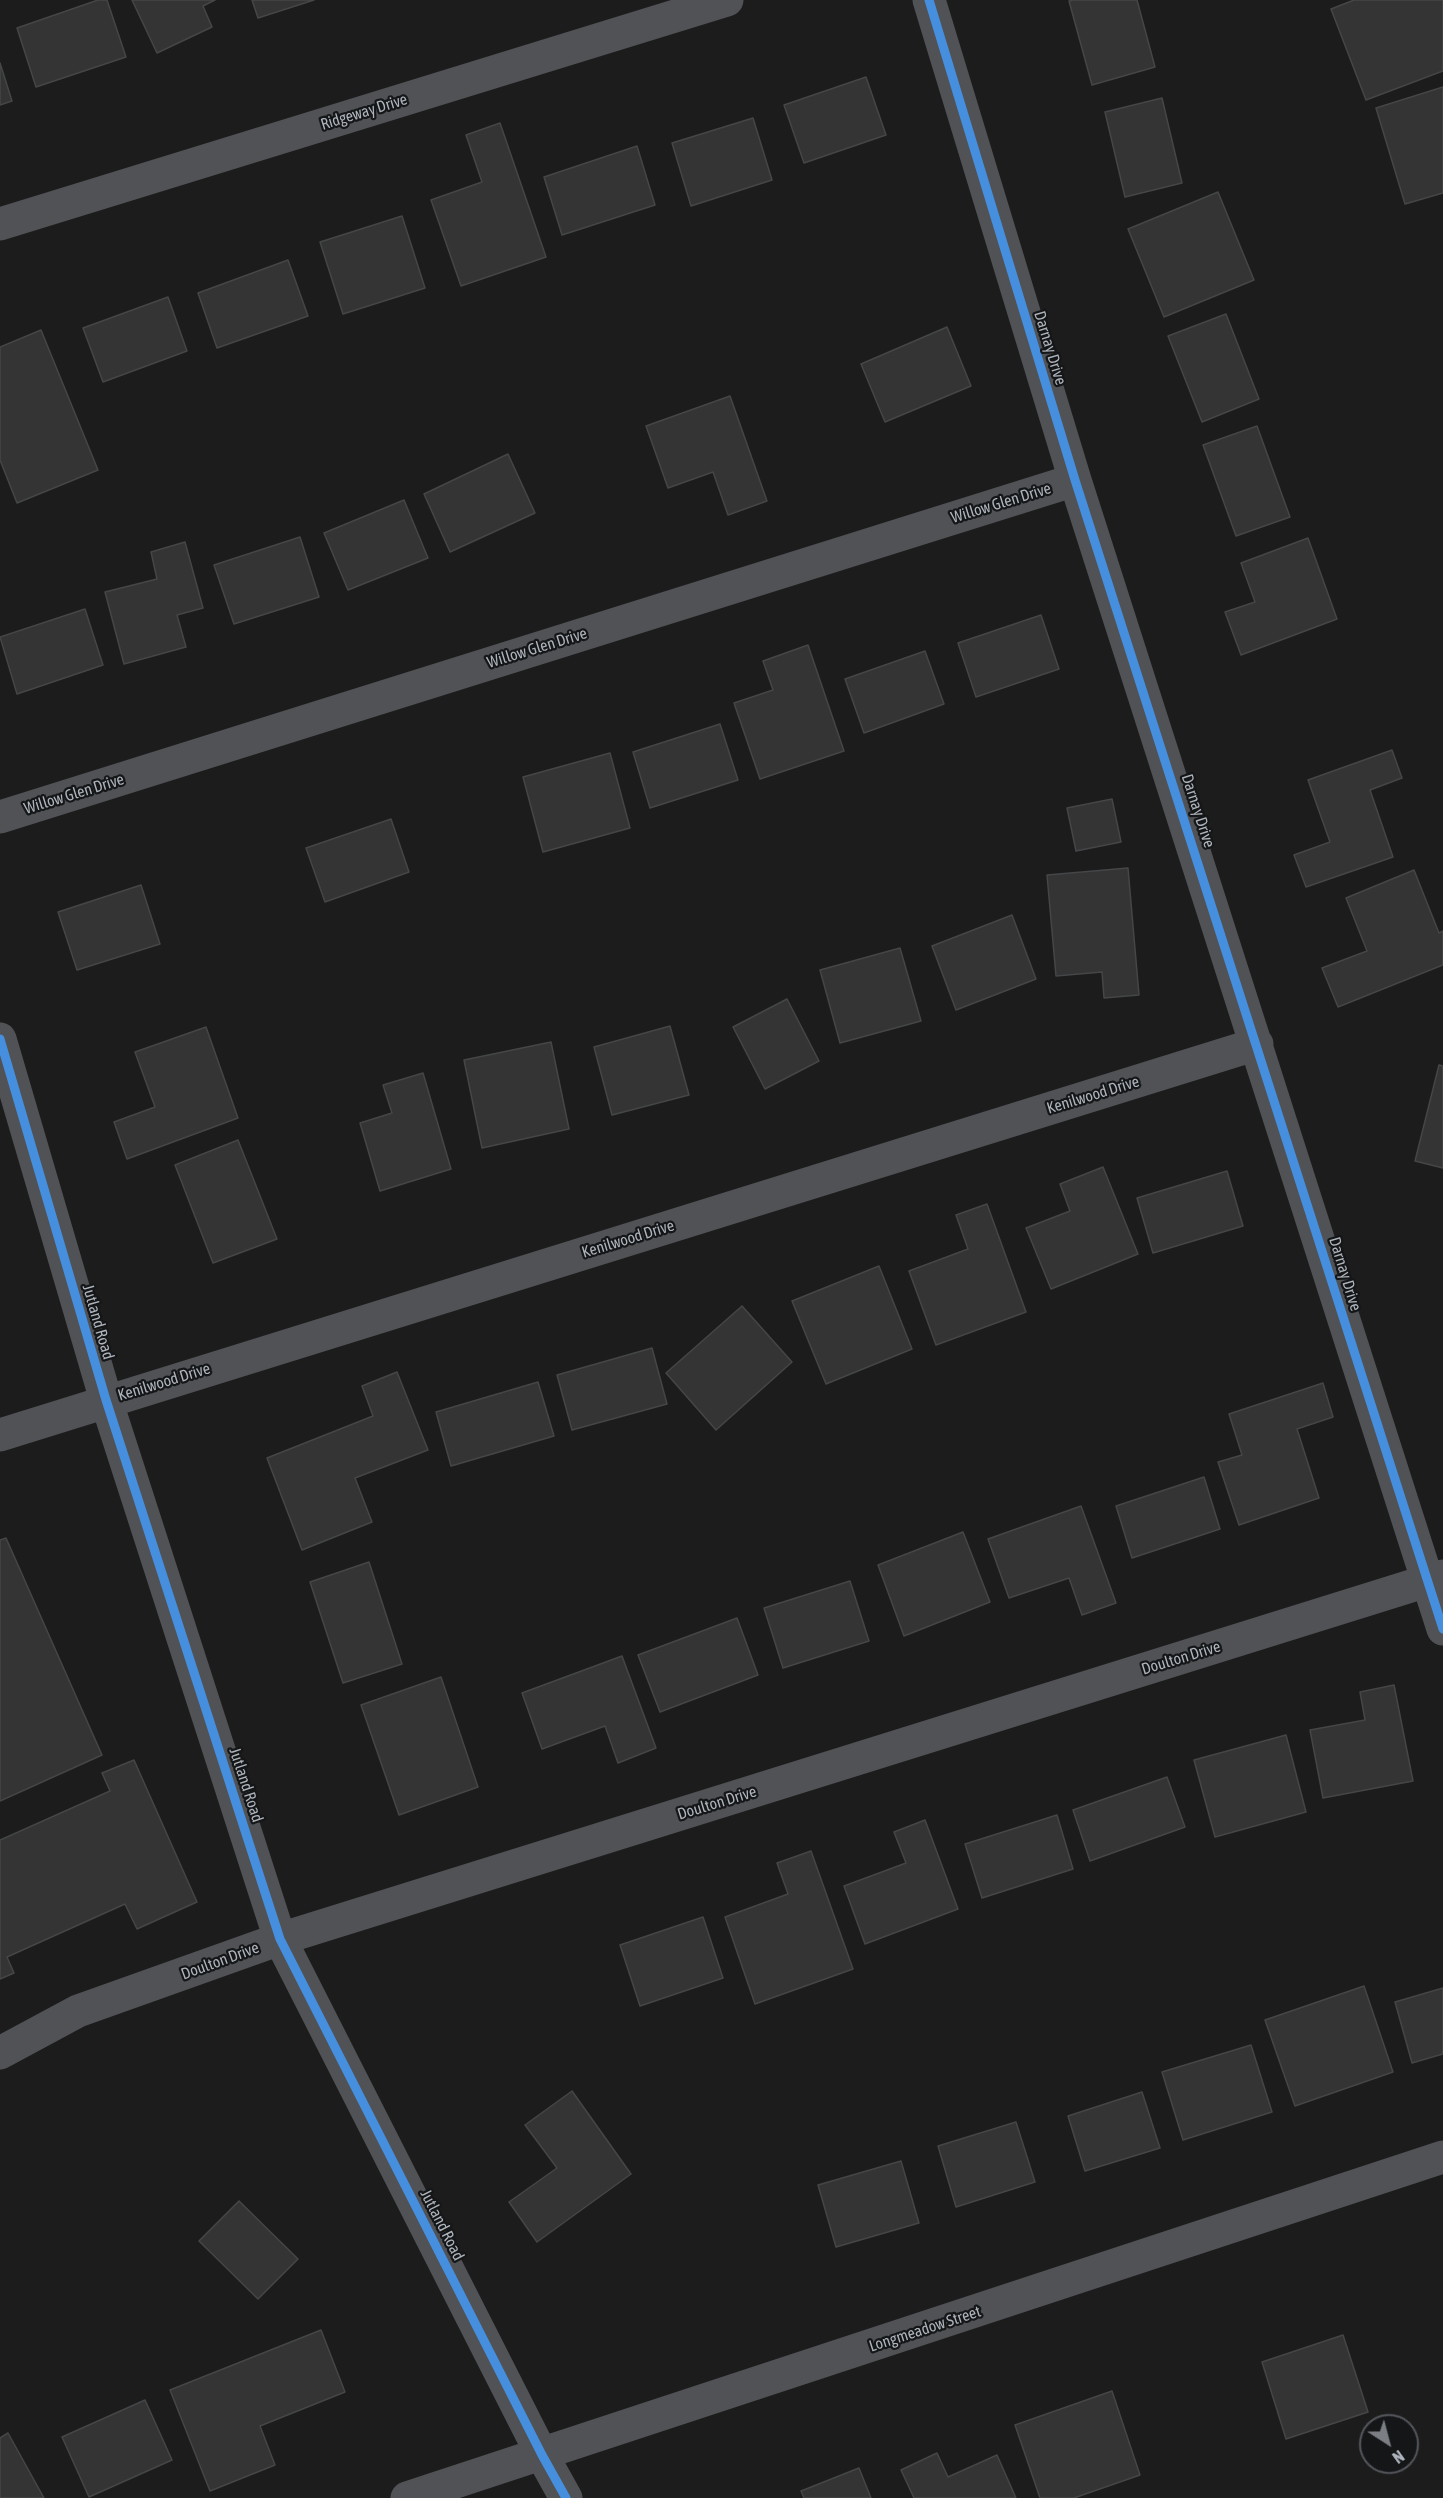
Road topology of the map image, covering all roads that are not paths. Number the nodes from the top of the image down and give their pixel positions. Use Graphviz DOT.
graph roads {
  1 [pos="727,0"];
  2 [pos="929,0"];
  3 [pos="0,224"];
  4 [pos="1075,480"];
  5 [pos="0,817"];
  6 [pos="0,1038"];
  7 [pos="1257,1044"];
  8 [pos="106,1400"];
  9 [pos="0,1435"];
  10 [pos="1435,1579"];
  11 [pos="1443,1629"];
  12 [pos="280,1939"];
  13 [pos="0,2053"];
  14 [pos="1443,2157"];
  15 [pos="542,2455"];
  16 [pos="407,2498"];
  17 [pos="566,2498"];
  1 -- 3 [label="street, Ridgeway Drive"];
  2 -- 4 [label="street, Darnay Drive"];
  4 -- 5 [label="street, Willow Glen Drive"];
  4 -- 7 [label="street, Darnay Drive"];
  6 -- 8 [label="street, Jutland Road"];
  7 -- 8 [label="street, Kenilwood Drive"];
  7 -- 10 [label="street, Darnay Drive"];
  8 -- 9 [label="street, Kenilwood Drive"];
  8 -- 12 [label="street, Jutland Road"];
  10 -- 11 [label="street, Darnay Drive"];
  10 -- 12 [label="street, Doulton Drive"];
  12 -- 13 [label="street, Doulton Drive"];
  12 -- 15 [label="street, Jutland Road"];
  14 -- 15 [label="street, Longmeadow Street"];
  15 -- 16 [label="street, Longmeadow Street"];
  15 -- 17 [label="street, Jutland Road"];
}
